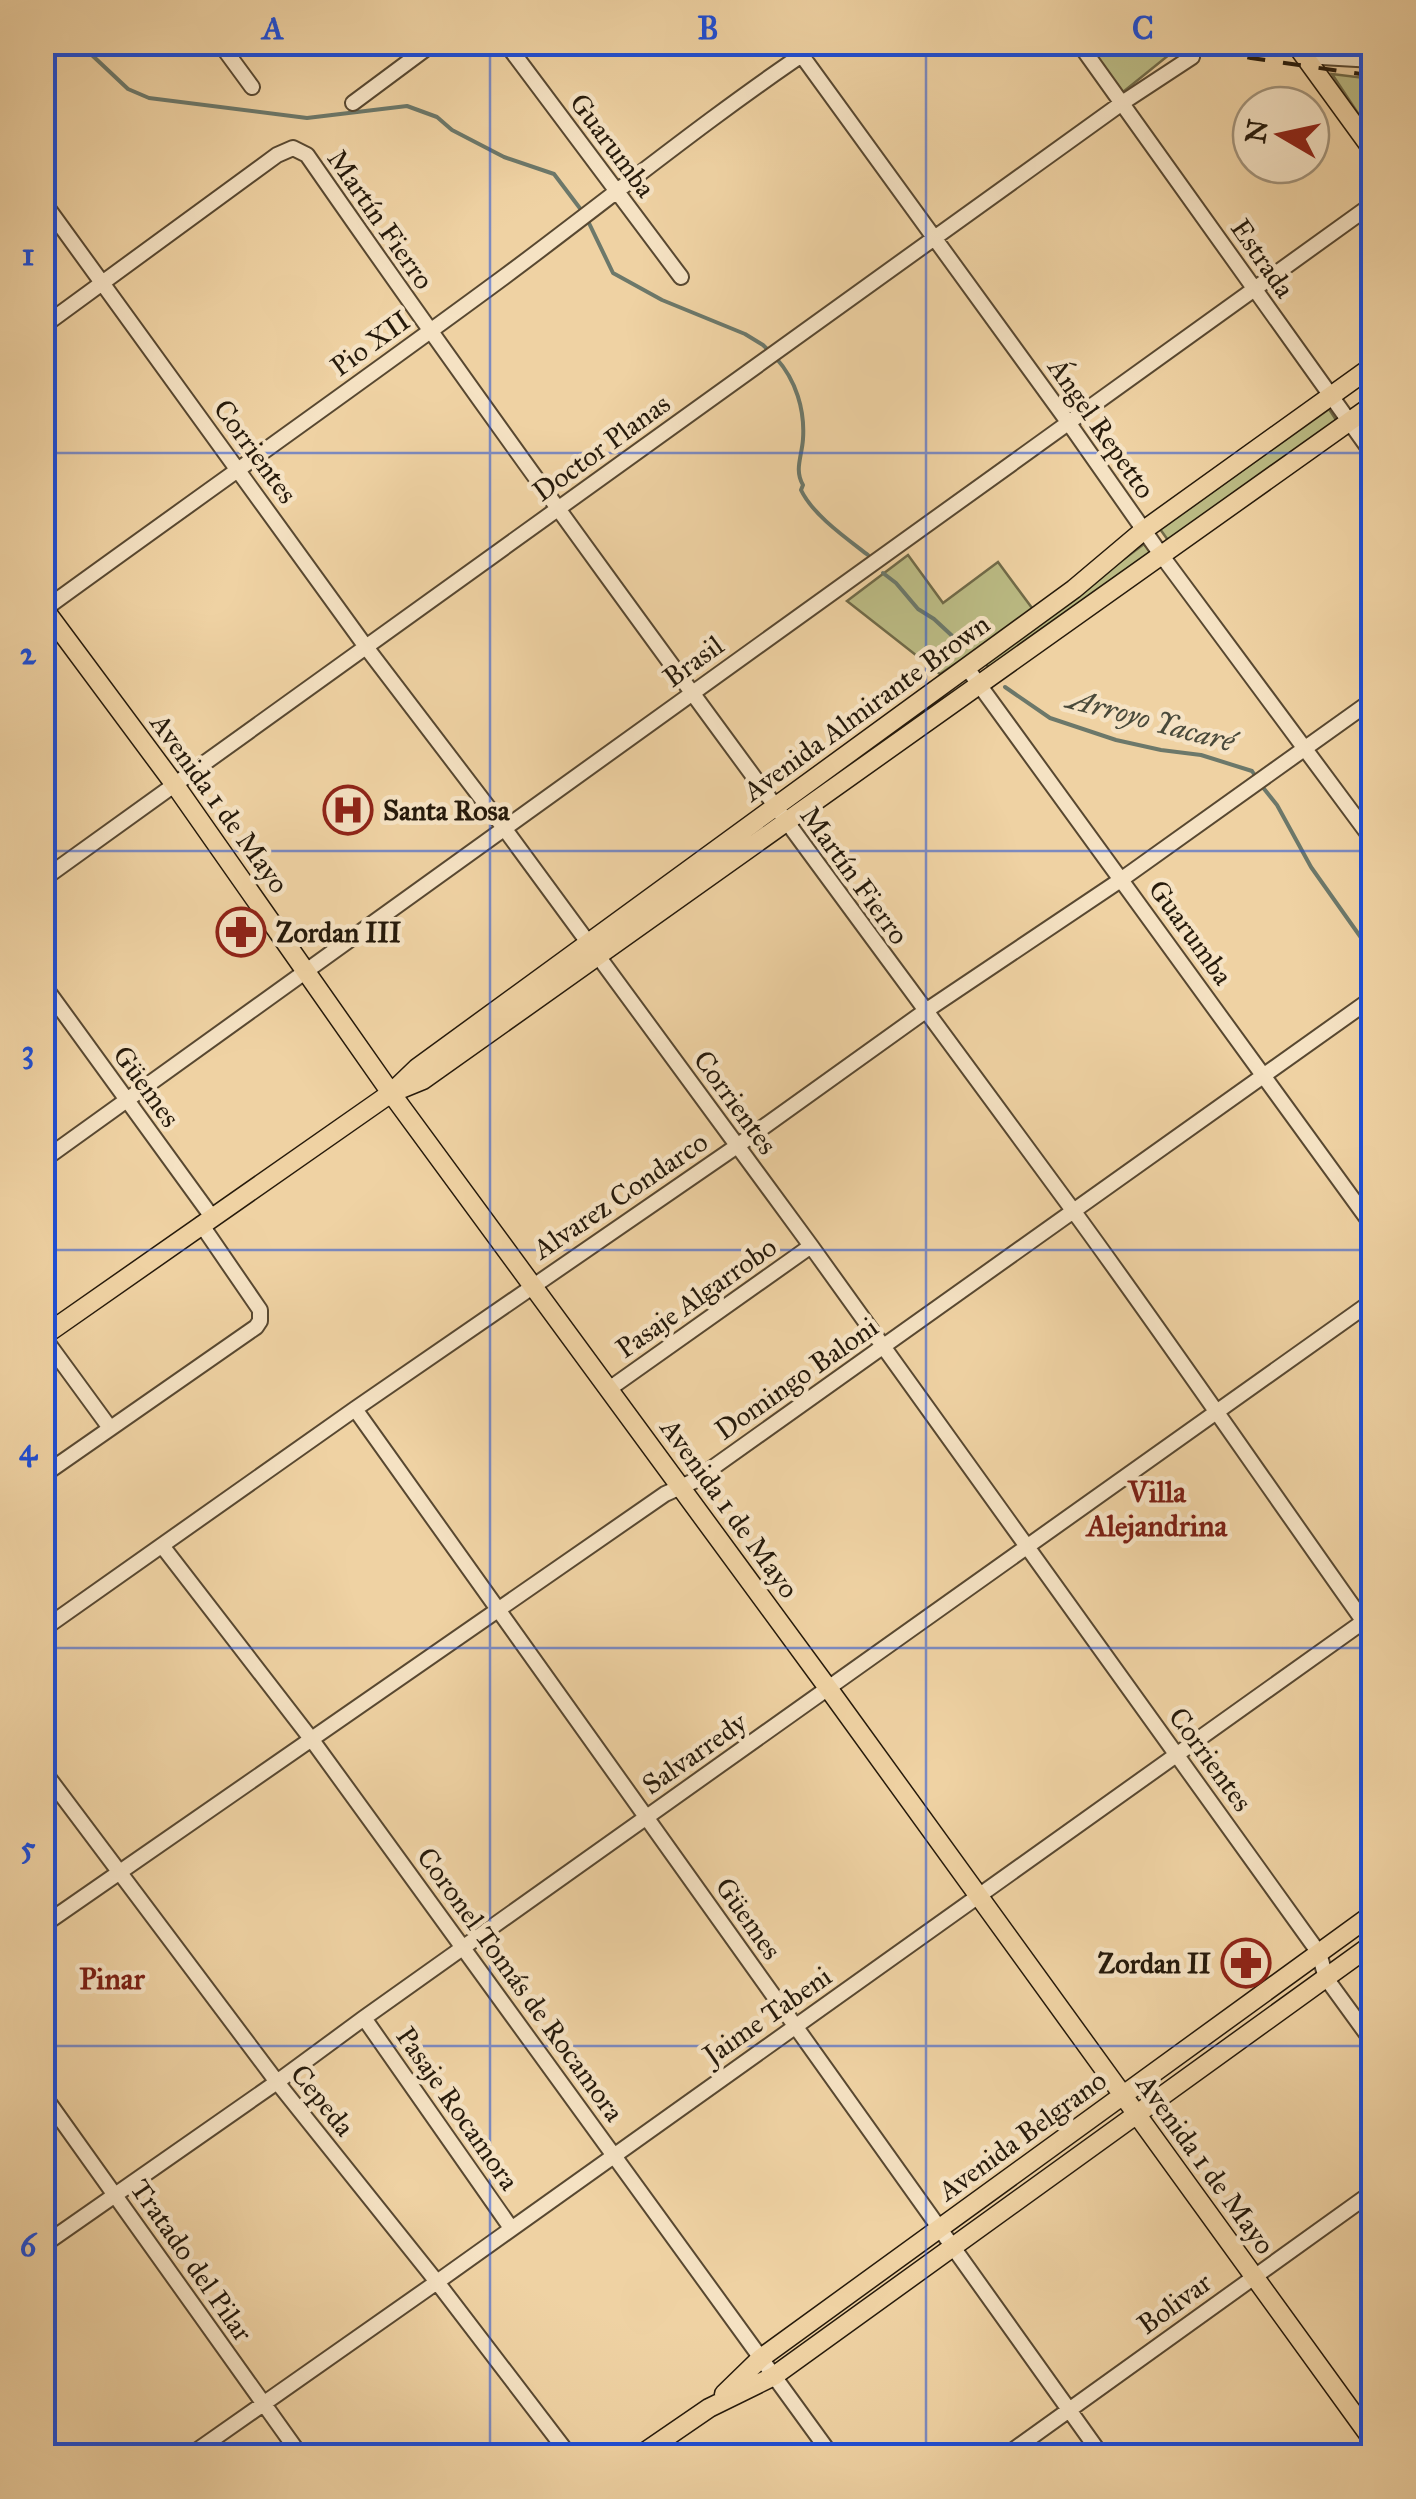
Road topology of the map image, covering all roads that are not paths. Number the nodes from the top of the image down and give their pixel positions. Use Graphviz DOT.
graph roads {
  1 [pos="56,42"];
  2 [pos="219,42"];
  3 [pos="435,42"];
  4 [pos="505,42"];
  5 [pos="821,42"];
  6 [pos="1075,42"];
  7 [pos="1360,42"];
  8 [pos="797,49"];
  9 [pos="1299,49"];
  10 [pos="42,52"];
  11 [pos="1192,57"];
  12 [pos="1373,61"];
  13 [pos="252,88"];
  14 [pos="353,103"];
  15 [pos="1122,103"];
  16 [pos="1374,152"];
  17 [pos="616,190"];
  18 [pos="42,200"];
  19 [pos="1374,203"];
  20 [pos="934,238"];
  21 [pos="681,277"];
  22 [pos="102,282"];
  23 [pos="1254,288"];
  24 [pos="42,327"];
  25 [pos="430,332"];
  26 [pos="1374,365"];
  27 [pos="1330,395"];
  28 [pos="1374,404"];
  29 [pos="1349,421"];
  30 [pos="1068,422"];
  31 [pos="1374,456"];
  32 [pos="238,468"];
  33 [pos="558,509"];
  34 [pos="1144,530"];
  35 [pos="1162,556"];
  36 [pos="43,608"];
  37 [pos="366,648"];
  38 [pos="967,668"];
  39 [pos="979,684"];
  40 [pos="691,693"];
  41 [pos="1374,698"];
  42 [pos="1305,748"];
  43 [pos="174,785"];
  44 [pos="779,814"];
  45 [pos="504,828"];
  46 [pos="1374,842"];
  47 [pos="1122,879"];
  48 [pos="42,880"];
  49 [pos="592,950"];
  50 [pos="306,970"];
  51 [pos="42,983"];
  52 [pos="1374,997"];
  53 [pos="924,1012"];
  54 [pos="1264,1076"];
  55 [pos="391,1093"];
  56 [pos="126,1100"];
  57 [pos="736,1146"];
  58 [pos="42,1161"];
  59 [pos="1074,1212"];
  60 [pos="206,1221"];
  61 [pos="1374,1228"];
  62 [pos="811,1246"];
  63 [pos="533,1285"];
  64 [pos="1374,1300"];
  65 [pos="43,1336"];
  66 [pos="882,1347"];
  67 [pos="609,1389"];
  68 [pos="355,1409"];
  69 [pos="1217,1413"];
  70 [pos="110,1428"];
  71 [pos="42,1476"];
  72 [pos="679,1488"];
  73 [pos="163,1547"];
  74 [pos="1026,1548"];
  75 [pos="498,1610"];
  76 [pos="1368,1617"];
  77 [pos="42,1630"];
  78 [pos="1374,1636"];
  79 [pos="828,1688"];
  80 [pos="312,1740"];
  81 [pos="1176,1754"];
  82 [pos="42,1769"];
  83 [pos="646,1817"];
  84 [pos="120,1872"];
  85 [pos="978,1896"];
  86 [pos="1374,1913"];
  87 [pos="42,1926"];
  88 [pos="1374,1942"];
  89 [pos="464,1946"];
  90 [pos="1319,1953"];
  91 [pos="1326,1978"];
  92 [pos="364,2018"];
  93 [pos="795,2026"];
  94 [pos="1374,2044"];
  95 [pos="277,2082"];
  96 [pos="42,2094"];
  97 [pos="1122,2096"];
  98 [pos="1136,2114"];
  99 [pos="614,2155"];
  100 [pos="1374,2191"];
  101 [pos="115,2195"];
  102 [pos="511,2228"];
  103 [pos="940,2229"];
  104 [pos="42,2246"];
  105 [pos="953,2246"];
  106 [pos="1254,2277"];
  107 [pos="437,2282"];
  108 [pos="761,2358"];
  109 [pos="774,2376"];
  110 [pos="264,2404"];
  111 [pos="709,2408"];
  112 [pos="1068,2410"];
  113 [pos="1374,2444"];
  114 [pos="189,2456"];
  115 [pos="301,2456"];
  116 [pos="570,2456"];
  117 [pos="640,2456"];
  118 [pos="832,2456"];
  119 [pos="1004,2456"];
  120 [pos="1102,2456"];
  121 [pos="1358,2456"];
  1 -- 10 [label="street"];
  2 -- 13 [label="street"];
  3 -- 14 [label="street"];
  4 -- 17 [label="street, Guarumba"];
  5 -- 8 [label="street, Pio XII"];
  6 -- 15 [label="street, Estrada"];
  7 -- 12 [label="main road"];
  8 -- 17 [label="street, Pio XII"];
  8 -- 20 [label="street, Ángel Repetto"];
  9 -- 12 [label="street"];
  9 -- 16 [label="main road"];
  11 -- 15 [label="street, Doctor Planas"];
  15 -- 20 [label="street, Doctor Planas"];
  15 -- 23 [label="street, Estrada"];
  17 -- 21 [label="street, Guarumba"];
  17 -- 25 [label="street, Pio XII"];
  18 -- 22 [label="street, Corrientes"];
  19 -- 23 [label="street, Brasil"];
  20 -- 30 [label="street, Ángel Repetto"];
  20 -- 33 [label="street, Doctor Planas"];
  22 -- 24 [label="street"];
  22 -- 25 [label="street, Martín Fierro"];
  22 -- 32 [label="street, Corrientes"];
  23 -- 27 [label="street, Estrada"];
  23 -- 30 [label="street, Brasil"];
  25 -- 32 [label="street, Pio XII"];
  25 -- 33 [label="street, Martín Fierro"];
  26 -- 27 [label="main road, Avenida Almirante Brown"];
  27 -- 29 [label="street, Estrada"];
  27 -- 34 [label="main road, Avenida Almirante Brown"];
  28 -- 29 [label="main road, Avenida Almirante Brown"];
  29 -- 31 [label="street, Estrada"];
  29 -- 35 [label="main road, Avenida Almirante Brown"];
  30 -- 34 [label="street, Ángel Repetto"];
  30 -- 40 [label="street, Brasil"];
  32 -- 36 [label="street, Pio XII"];
  32 -- 37 [label="street, Corrientes"];
  33 -- 37 [label="street, Doctor Planas"];
  33 -- 40 [label="street, Martín Fierro"];
  34 -- 35 [label="street, Ángel Repetto"];
  34 -- 38 [label="main road, Avenida Almirante Brown"];
  35 -- 39 [label="main road, Avenida Almirante Brown"];
  35 -- 42 [label="street, Ángel Repetto"];
  36 -- 43 [label="main road, Avenida 1 de Mayo"];
  37 -- 43 [label="street, Doctor Planas"];
  37 -- 45 [label="street, Corrientes"];
  38 -- 39 [label="street, Guarumba"];
  38 -- 44 [label="main road, Avenida Almirante Brown"];
  39 -- 44 [label="main road, Avenida Almirante Brown"];
  39 -- 47 [label="street, Guarumba"];
  40 -- 44 [label="street, Martín Fierro"];
  40 -- 45 [label="street, Brasil"];
  41 -- 42 [label="street, Alvarez Condarco"];
  42 -- 46 [label="street, Ángel Repetto"];
  42 -- 47 [label="street, Alvarez Condarco"];
  43 -- 48 [label="street, Doctor Planas"];
  43 -- 50 [label="main road, Avenida 1 de Mayo"];
  44 -- 49 [label="main road, Avenida Almirante Brown"];
  44 -- 53 [label="street, Martín Fierro"];
  45 -- 49 [label="street, Corrientes"];
  45 -- 50 [label="street, Brasil"];
  47 -- 53 [label="street, Alvarez Condarco"];
  47 -- 54 [label="street, Guarumba"];
  49 -- 55 [label="main road, Avenida Almirante Brown"];
  49 -- 57 [label="street, Corrientes"];
  50 -- 55 [label="main road, Avenida 1 de Mayo"];
  50 -- 56 [label="street, Brasil"];
  51 -- 56 [label="street, Güemes"];
  52 -- 54 [label="street, Domingo Baloni"];
  53 -- 57 [label="street, Alvarez Condarco"];
  53 -- 59 [label="street, Martín Fierro"];
  54 -- 59 [label="street, Domingo Baloni"];
  54 -- 61 [label="street, Guarumba"];
  55 -- 60 [label="main road, Avenida Almirante Brown"];
  55 -- 63 [label="main road, Avenida 1 de Mayo"];
  56 -- 58 [label="street, Brasil"];
  56 -- 60 [label="street, Güemes"];
  57 -- 62 [label="street, Corrientes"];
  57 -- 63 [label="street, Alvarez Condarco"];
  59 -- 66 [label="street, Domingo Baloni"];
  59 -- 69 [label="street, Martín Fierro"];
  60 -- 65 [label="main road, Avenida Almirante Brown"];
  60 -- 70 [label="street, Güemes"];
  62 -- 66 [label="street, Corrientes"];
  62 -- 67 [label="street, Pasaje Algarrobo"];
  63 -- 67 [label="main road, Avenida 1 de Mayo"];
  63 -- 68 [label="street, Alvarez Condarco"];
  64 -- 69 [label="street, Salvarredy"];
  65 -- 70 [label="street"];
  66 -- 72 [label="street, Domingo Baloni"];
  66 -- 74 [label="street, Corrientes"];
  67 -- 72 [label="main road, Avenida 1 de Mayo"];
  68 -- 73 [label="street, Alvarez Condarco"];
  68 -- 75 [label="street, Güemes"];
  69 -- 74 [label="street, Salvarredy"];
  69 -- 76 [label="street, Martín Fierro"];
  70 -- 71 [label="street"];
  72 -- 75 [label="street, Domingo Baloni"];
  72 -- 79 [label="main road, Avenida 1 de Mayo"];
  73 -- 77 [label="street, Alvarez Condarco"];
  73 -- 80 [label="street, Coronel Tomás de Rocamora"];
  74 -- 79 [label="street, Salvarredy"];
  74 -- 81 [label="street, Corrientes"];
  75 -- 80 [label="street, Domingo Baloni"];
  75 -- 83 [label="street, Güemes"];
  76 -- 78 [label="street, Martín Fierro"];
  76 -- 81 [label="street, Jaime Tabeni"];
  79 -- 83 [label="street, Salvarredy"];
  79 -- 85 [label="main road, Avenida 1 de Mayo"];
  80 -- 84 [label="street, Domingo Baloni"];
  80 -- 89 [label="street, Coronel Tomás de Rocamora"];
  81 -- 85 [label="street, Jaime Tabeni"];
  81 -- 90 [label="street, Corrientes"];
  82 -- 84 [label="street, Cepeda"];
  83 -- 89 [label="street, Salvarredy"];
  83 -- 93 [label="street, Güemes"];
  84 -- 87 [label="street, Domingo Baloni"];
  84 -- 95 [label="street, Cepeda"];
  85 -- 93 [label="street, Jaime Tabeni"];
  85 -- 97 [label="main road, Avenida 1 de Mayo"];
  86 -- 90 [label="main road, Avenida Belgrano"];
  88 -- 91 [label="main road, Avenida Belgrano"];
  89 -- 92 [label="street, Salvarredy"];
  89 -- 99 [label="street, Coronel Tomás de Rocamora"];
  90 -- 91 [label="street, Corrientes"];
  90 -- 97 [label="main road, Avenida Belgrano"];
  91 -- 94 [label="street, Corrientes"];
  91 -- 98 [label="main road, Avenida Belgrano"];
  92 -- 95 [label="street, Salvarredy"];
  92 -- 102 [label="street, Pasaje Rocamora"];
  93 -- 99 [label="street, Jaime Tabeni"];
  93 -- 103 [label="street, Güemes"];
  95 -- 101 [label="street, Salvarredy"];
  95 -- 107 [label="street, Cepeda"];
  96 -- 101 [label="street, Tratado del Pilar"];
  97 -- 98 [label="main road, Avenida 1 de Mayo"];
  97 -- 103 [label="main road, Avenida Belgrano"];
  98 -- 105 [label="main road, Avenida Belgrano"];
  98 -- 106 [label="main road, Avenida 1 de Mayo"];
  99 -- 102 [label="street, Jaime Tabeni"];
  99 -- 108 [label="street, Coronel Tomás de Rocamora"];
  100 -- 106 [label="street, Bolivar"];
  101 -- 104 [label="street, Salvarredy"];
  101 -- 110 [label="street, Tratado del Pilar"];
  102 -- 107 [label="street, Jaime Tabeni"];
  103 -- 105 [label="street, Güemes"];
  103 -- 108 [label="main road, Avenida Belgrano"];
  105 -- 109 [label="main road, Avenida Belgrano"];
  105 -- 112 [label="street, Güemes"];
  106 -- 112 [label="street, Bolivar"];
  106 -- 113 [label="main road, Avenida 1 de Mayo"];
  107 -- 110 [label="street, Jaime Tabeni"];
  107 -- 116 [label="street, Cepeda"];
  108 -- 109 [label="street, Coronel Tomás de Rocamora"];
  108 -- 111 [label="main road, Avenida Belgrano"];
  109 -- 111 [label="main road, Avenida Belgrano"];
  109 -- 118 [label="street, Coronel Tomás de Rocamora"];
  110 -- 114 [label="street, Jaime Tabeni"];
  110 -- 115 [label="street, Tratado del Pilar"];
  111 -- 117 [label="main road, Avenida Belgrano"];
  112 -- 119 [label="street, Bolivar"];
  112 -- 120 [label="street, Güemes"];
  113 -- 121 [label="street"];
}
